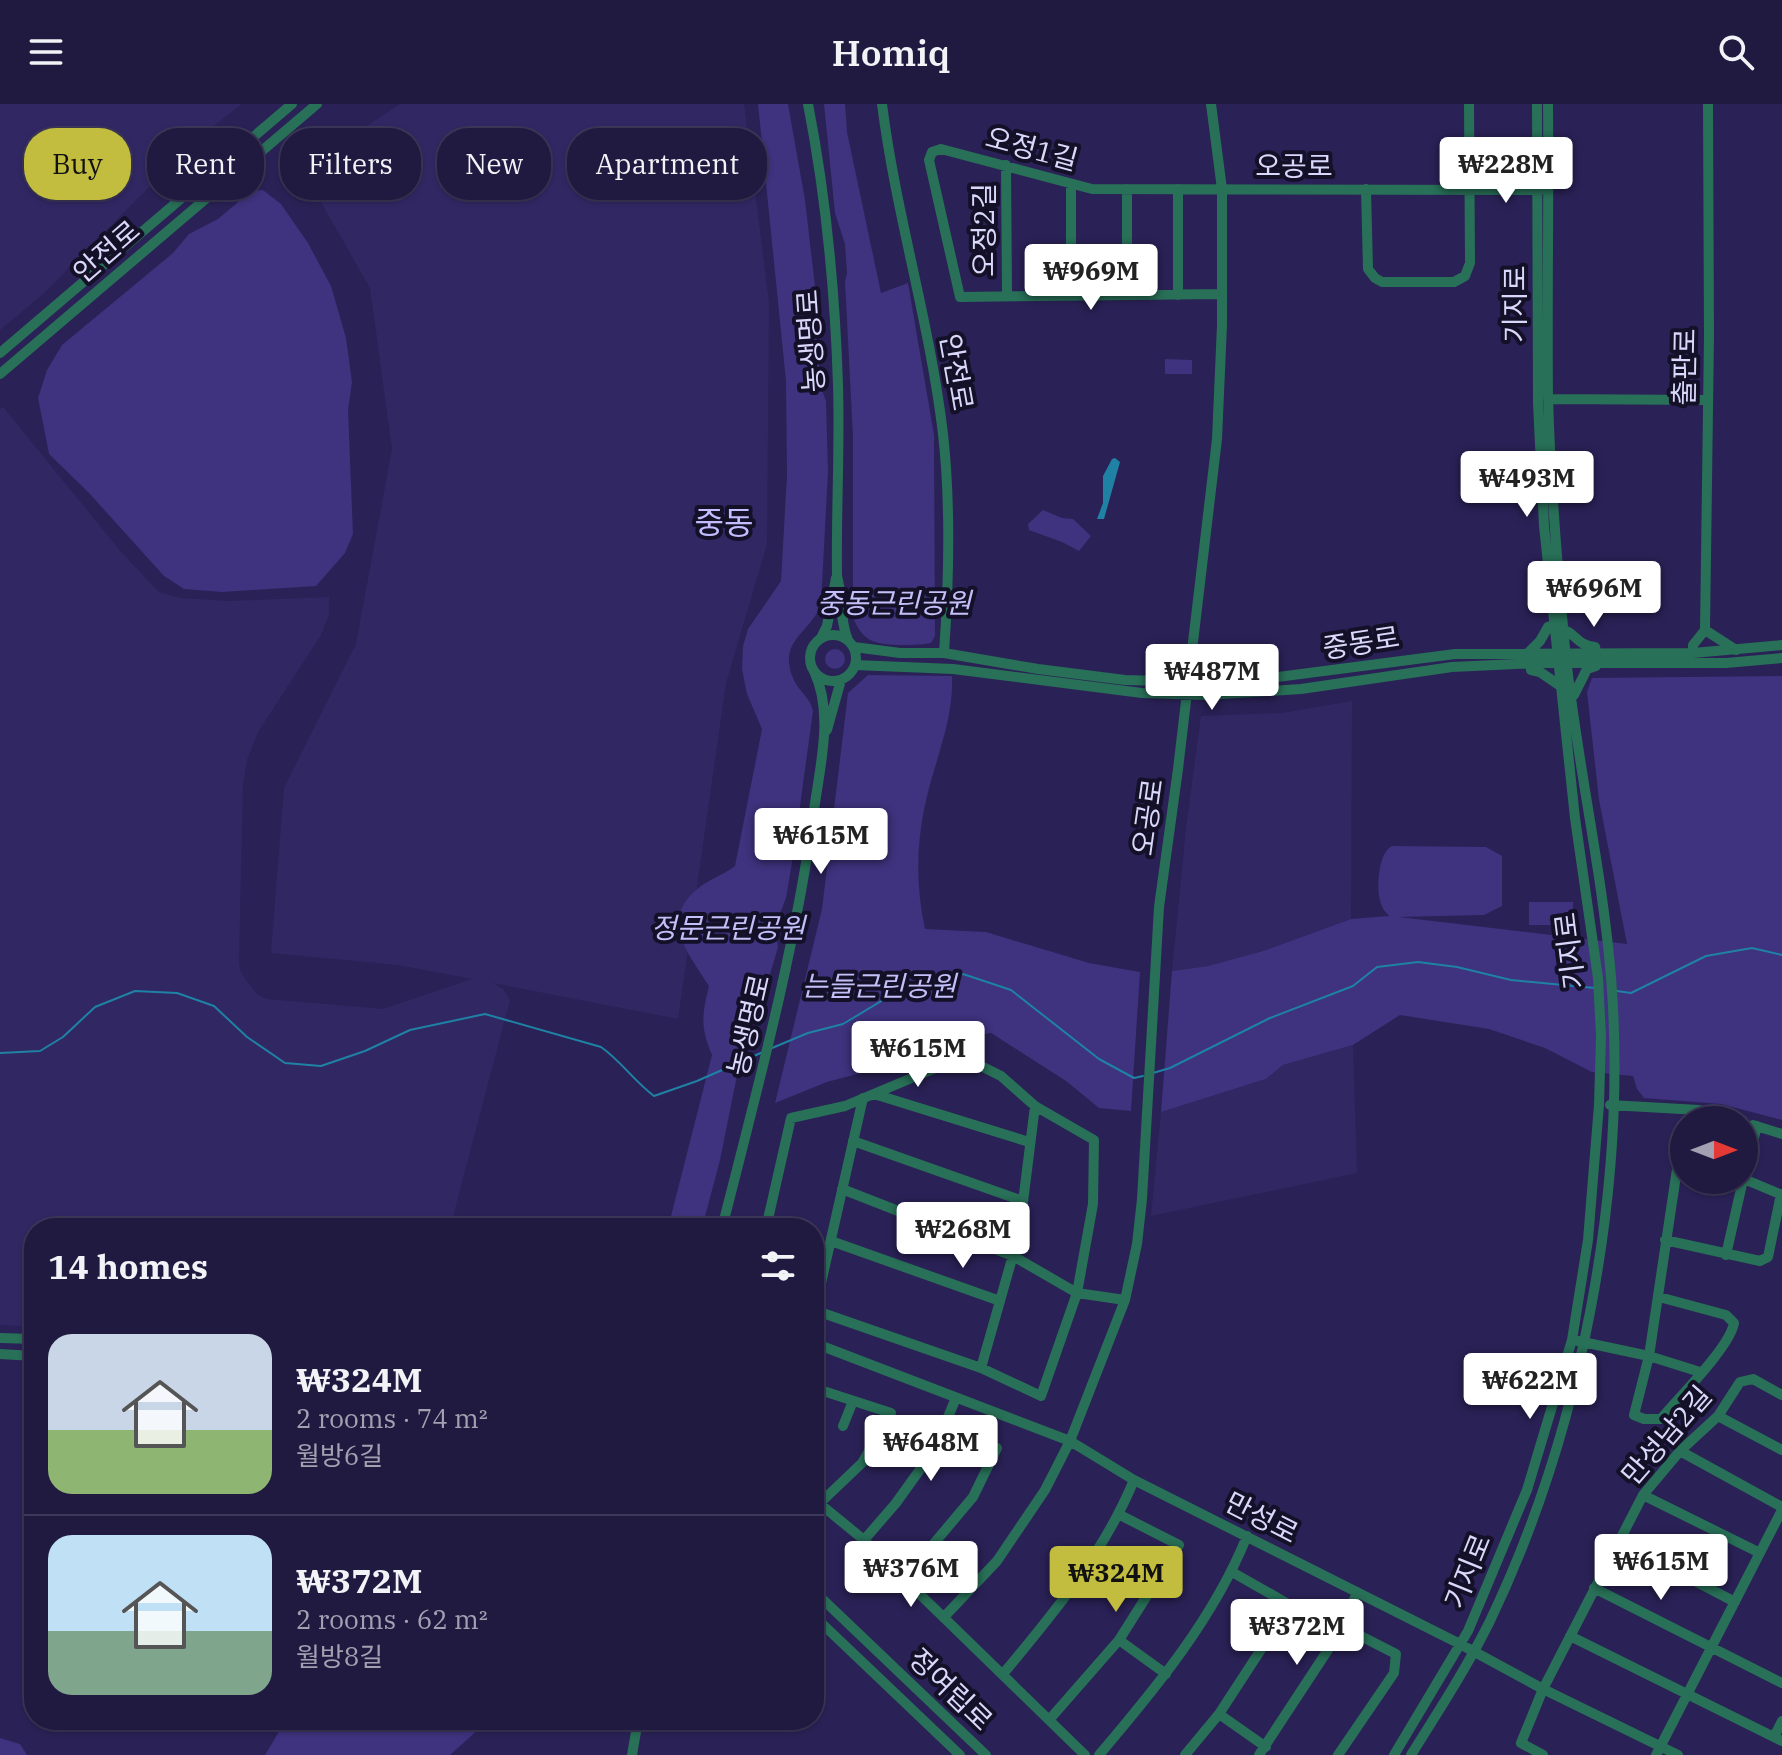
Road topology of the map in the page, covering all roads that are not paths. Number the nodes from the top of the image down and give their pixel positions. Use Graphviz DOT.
graph roads {
  1 [pos="292,104"];
  2 [pos="317,104"];
  3 [pos="808,104"];
  4 [pos="882,104"];
  5 [pos="1211,104"];
  6 [pos="1469,104"];
  7 [pos="1537,104"];
  8 [pos="1548,104"];
  9 [pos="1708,104"];
  10 [pos="1006,165"];
  11 [pos="1071,184"];
  12 [pos="1537,188"];
  13 [pos="1127,189"];
  14 [pos="1178,189"];
  15 [pos="1222,189"];
  16 [pos="1366,189"];
  17 [pos="1469,189"];
  18 [pos="1549,193"];
  19 [pos="1221,294"];
  20 [pos="1007,295"];
  21 [pos="1127,295"];
  22 [pos="1178,295"];
  23 [pos="1071,296"];
  24 [pos="960,297"];
  25 [pos="0,353"];
  26 [pos="0,374"];
  27 [pos="1548,399"];
  28 [pos="1708,400"];
  29 [pos="837,576"];
  30 [pos="1553,625"];
  31 [pos="1564,630"];
  32 [pos="1705,630"];
  33 [pos="821,638"];
  34 [pos="851,644"];
  35 [pos="1782,645"];
  36 [pos="1736,650"];
  37 [pos="944,653"];
  38 [pos="1693,653"];
  39 [pos="1529,658"];
  40 [pos="1561,658"];
  41 [pos="1597,658"];
  42 [pos="1782,658"];
  43 [pos="855,665"];
  44 [pos="814,671"];
  45 [pos="841,680"];
  46 [pos="1188,682"];
  47 [pos="1559,685"];
  48 [pos="1187,695"];
  49 [pos="1572,695"];
  50 [pos="824,736"];
  51 [pos="874,1094"];
  52 [pos="863,1098"];
  53 [pos="1599,1105"];
  54 [pos="1613,1105"];
  55 [pos="1035,1106"];
  56 [pos="1670,1108"];
  57 [pos="1758,1126"];
  58 [pos="1782,1134"];
  59 [pos="853,1141"];
  60 [pos="1029,1142"];
  61 [pos="1758,1184"];
  62 [pos="842,1189"];
  63 [pos="1673,1194"];
  64 [pos="1740,1194"];
  65 [pos="1782,1194"];
  66 [pos="1023,1201"];
  67 [pos="725,1218"];
  68 [pos="768,1218"];
  69 [pos="1665,1240"];
  70 [pos="831,1241"];
  71 [pos="1726,1255"];
  72 [pos="1013,1256"];
  73 [pos="824,1270"];
  74 [pos="1077,1293"];
  75 [pos="1659,1297"];
  76 [pos="1125,1300"];
  77 [pos="1000,1301"];
  78 [pos="824,1315"];
  79 [pos="0,1338"];
  80 [pos="24,1339"];
  81 [pos="1578,1341"];
  82 [pos="824,1347"];
  83 [pos="0,1354"];
  84 [pos="24,1355"];
  85 [pos="1649,1356"];
  86 [pos="981,1368"];
  87 [pos="1700,1372"];
  88 [pos="824,1391"];
  89 [pos="1782,1395"];
  90 [pos="956,1398"];
  91 [pos="853,1401"];
  92 [pos="1718,1416"];
  93 [pos="843,1426"];
  94 [pos="944,1426"];
  95 [pos="1070,1441"];
  96 [pos="1782,1450"];
  97 [pos="1680,1451"];
  98 [pos="1134,1480"];
  99 [pos="1643,1495"];
  100 [pos="824,1496"];
  101 [pos="824,1508"];
  102 [pos="1782,1509"];
  103 [pos="1120,1515"];
  104 [pos="1247,1536"];
  105 [pos="864,1540"];
  106 [pos="1617,1540"];
  107 [pos="1760,1553"];
  108 [pos="1232,1572"];
  109 [pos="902,1577"];
  110 [pos="1594,1588"];
  111 [pos="1357,1592"];
  112 [pos="824,1601"];
  113 [pos="1735,1602"];
  114 [pos="944,1617"];
  115 [pos="824,1626"];
  116 [pos="1343,1627"];
  117 [pos="1570,1636"];
  118 [pos="1119,1640"];
  119 [pos="1460,1644"];
  120 [pos="1712,1647"];
  121 [pos="1474,1652"];
  122 [pos="1003,1674"];
  123 [pos="1166,1674"];
  124 [pos="1782,1683"];
  125 [pos="1543,1689"];
  126 [pos="1689,1692"];
  127 [pos="1219,1714"];
  128 [pos="1049,1720"];
  129 [pos="1782,1721"];
  130 [pos="636,1730"];
  131 [pos="1778,1739"];
  132 [pos="1263,1751"];
  133 [pos="1658,1751"];
  134 [pos="632,1755"];
  135 [pos="960,1755"];
  136 [pos="986,1755"];
  137 [pos="1085,1755"];
  138 [pos="1099,1755"];
  139 [pos="1185,1755"];
  140 [pos="1338,1755"];
  141 [pos="1394,1755"];
  142 [pos="1411,1755"];
  143 [pos="1543,1755"];
  144 [pos="1678,1755"];
  1 -- 25 [label="street, 안전로"];
  2 -- 26 [label="street, 안전로"];
  3 -- 29 [label="street, 농생명로"];
  4 -- 37 [label="street, 안전로"];
  5 -- 15 [label="street, 오공로"];
  6 -- 17 [label="street, 오공로"];
  7 -- 12 [label="street, 기지로"];
  8 -- 18 [label="street, 기지로"];
  9 -- 28 [label="street, 출판로"];
  10 -- 11 [label="street, 오정1길"];
  10 -- 20 [label="street, 오정2길"];
  10 -- 24 [label="street, 오정1길"];
  11 -- 13 [label="street, 오정1길"];
  11 -- 23 [label="street"];
  12 -- 17 [label="street, 오공로"];
  12 -- 18 [label="street, 오공로"];
  12 -- 30 [label="street, 기지로"];
  13 -- 14 [label="street, 오정1길"];
  13 -- 21 [label="street"];
  14 -- 15 [label="street, 오정1길"];
  14 -- 22 [label="street"];
  15 -- 16 [label="street, 오공로"];
  15 -- 19 [label="street, 오공로"];
  16 -- 17 [label="street, 오공로"];
  16 -- 17 [label="street, 오공로"];
  18 -- 27 [label="street, 기지로"];
  19 -- 22 [label="street, 오정2길"];
  19 -- 46 [label="street, 오공로"];
  20 -- 23 [label="street, 오정2길"];
  20 -- 24 [label="street, 오정2길"];
  21 -- 22 [label="street, 오정2길"];
  21 -- 23 [label="street, 오정2길"];
  27 -- 28 [label="street"];
  27 -- 31 [label="street, 기지로"];
  28 -- 32 [label="street, 출판로"];
  29 -- 33 [label="street"];
  29 -- 34 [label="street"];
  30 -- 39 [label="street"];
  30 -- 40 [label="street, 기지로"];
  31 -- 40 [label="street, 기지로"];
  31 -- 41 [label="street"];
  32 -- 36 [label="street"];
  32 -- 38 [label="street, 출판로"];
  33 -- 34 [label="street"];
  33 -- 44 [label="street"];
  34 -- 37 [label="street, 중동로"];
  34 -- 43 [label="street"];
  35 -- 36 [label="street, 중동로"];
  36 -- 38 [label="street, 중동로"];
  37 -- 46 [label="street, 중동로"];
  38 -- 41 [label="street, 중동로"];
  39 -- 40 [label="street, 중동로"];
  39 -- 46 [label="street, 중동로"];
  39 -- 47 [label="street"];
  39 -- 48 [label="street, 중동로"];
  40 -- 41 [label="street, 중동로"];
  40 -- 47 [label="street, 기지로"];
  40 -- 49 [label="street, 기지로"];
  41 -- 42 [label="street, 중동로"];
  41 -- 49 [label="street"];
  43 -- 45 [label="street"];
  43 -- 48 [label="street, 중동로"];
  44 -- 45 [label="street"];
  44 -- 50 [label="street"];
  45 -- 50 [label="street"];
  46 -- 48 [label="street, 오공로"];
  47 -- 53 [label="street, 기지로"];
  48 -- 76 [label="street, 오공로"];
  49 -- 54 [label="street, 기지로"];
  50 -- 67 [label="street, 농생명로"];
  51 -- 52 [label="street"];
  51 -- 55 [label="street"];
  51 -- 60 [label="street"];
  52 -- 59 [label="street"];
  52 -- 68 [label="street"];
  53 -- 54 [label="street"];
  53 -- 81 [label="street, 기지로"];
  54 -- 56 [label="street"];
  54 -- 81 [label="street, 기지로"];
  55 -- 60 [label="street"];
  55 -- 74 [label="street"];
  57 -- 58 [label="street"];
  59 -- 62 [label="street"];
  59 -- 66 [label="street"];
  60 -- 66 [label="street"];
  61 -- 65 [label="street"];
  62 -- 70 [label="street"];
  62 -- 72 [label="street"];
  63 -- 69 [label="street"];
  64 -- 71 [label="street"];
  65 -- 71 [label="street"];
  66 -- 72 [label="street"];
  69 -- 71 [label="street"];
  69 -- 75 [label="street"];
  70 -- 73 [label="street"];
  70 -- 77 [label="street"];
  72 -- 74 [label="street"];
  72 -- 77 [label="street"];
  74 -- 76 [label="street"];
  74 -- 86 [label="street"];
  75 -- 85 [label="street"];
  75 -- 87 [label="street"];
  76 -- 95 [label="street, 오공로"];
  77 -- 86 [label="street"];
  78 -- 86 [label="street"];
  79 -- 80 [label="street"];
  81 -- 85 [label="street"];
  81 -- 119 [label="street, 기지로"];
  81 -- 121 [label="street, 기지로"];
  82 -- 90 [label="street, 만성로"];
  83 -- 84 [label="street"];
  85 -- 87 [label="street"];
  85 -- 87 [label="street"];
  88 -- 91 [label="street"];
  89 -- 92 [label="street, 만성남2길"];
  90 -- 94 [label="street"];
  90 -- 95 [label="street, 만성로"];
  91 -- 93 [label="street"];
  91 -- 100 [label="street"];
  92 -- 96 [label="street"];
  92 -- 97 [label="street, 만성남2길"];
  94 -- 105 [label="street"];
  94 -- 109 [label="street"];
  95 -- 98 [label="street, 만성로"];
  95 -- 114 [label="street, 오공로"];
  97 -- 99 [label="street, 만성남2길"];
  97 -- 102 [label="street"];
  98 -- 103 [label="street"];
  98 -- 104 [label="street, 만성로"];
  99 -- 106 [label="street, 만성남2길"];
  99 -- 107 [label="street"];
  101 -- 105 [label="street"];
  102 -- 107 [label="street"];
  103 -- 118 [label="street"];
  103 -- 122 [label="street"];
  104 -- 108 [label="street"];
  104 -- 111 [label="street, 만성로"];
  105 -- 109 [label="street"];
  106 -- 110 [label="street, 만성남2길"];
  106 -- 113 [label="street"];
  107 -- 113 [label="street"];
  108 -- 123 [label="street"];
  108 -- 127 [label="street"];
  109 -- 114 [label="street"];
  110 -- 117 [label="street, 만성남2길"];
  110 -- 120 [label="street"];
  111 -- 116 [label="street"];
  111 -- 119 [label="street, 만성로"];
  112 -- 136 [label="street, 정여립로"];
  113 -- 120 [label="street"];
  114 -- 122 [label="street"];
  115 -- 135 [label="street, 정여립로"];
  116 -- 132 [label="street"];
  116 -- 140 [label="street"];
  117 -- 125 [label="street, 만성남2길"];
  117 -- 126 [label="street"];
  118 -- 123 [label="street"];
  118 -- 128 [label="street"];
  119 -- 121 [label="street, 만성로"];
  119 -- 141 [label="street, 기지로"];
  120 -- 124 [label="street"];
  120 -- 126 [label="street"];
  121 -- 125 [label="street, 만성로"];
  121 -- 142 [label="street, 기지로"];
  122 -- 128 [label="street"];
  123 -- 138 [label="street"];
  125 -- 133 [label="street, 만성로"];
  125 -- 143 [label="street, 만성남2길"];
  126 -- 131 [label="street"];
  126 -- 133 [label="street"];
  127 -- 132 [label="street"];
  127 -- 139 [label="street"];
  128 -- 137 [label="street"];
  129 -- 131 [label="street"];
  130 -- 134 [label="street"];
  133 -- 144 [label="street, 만성로"];
}
